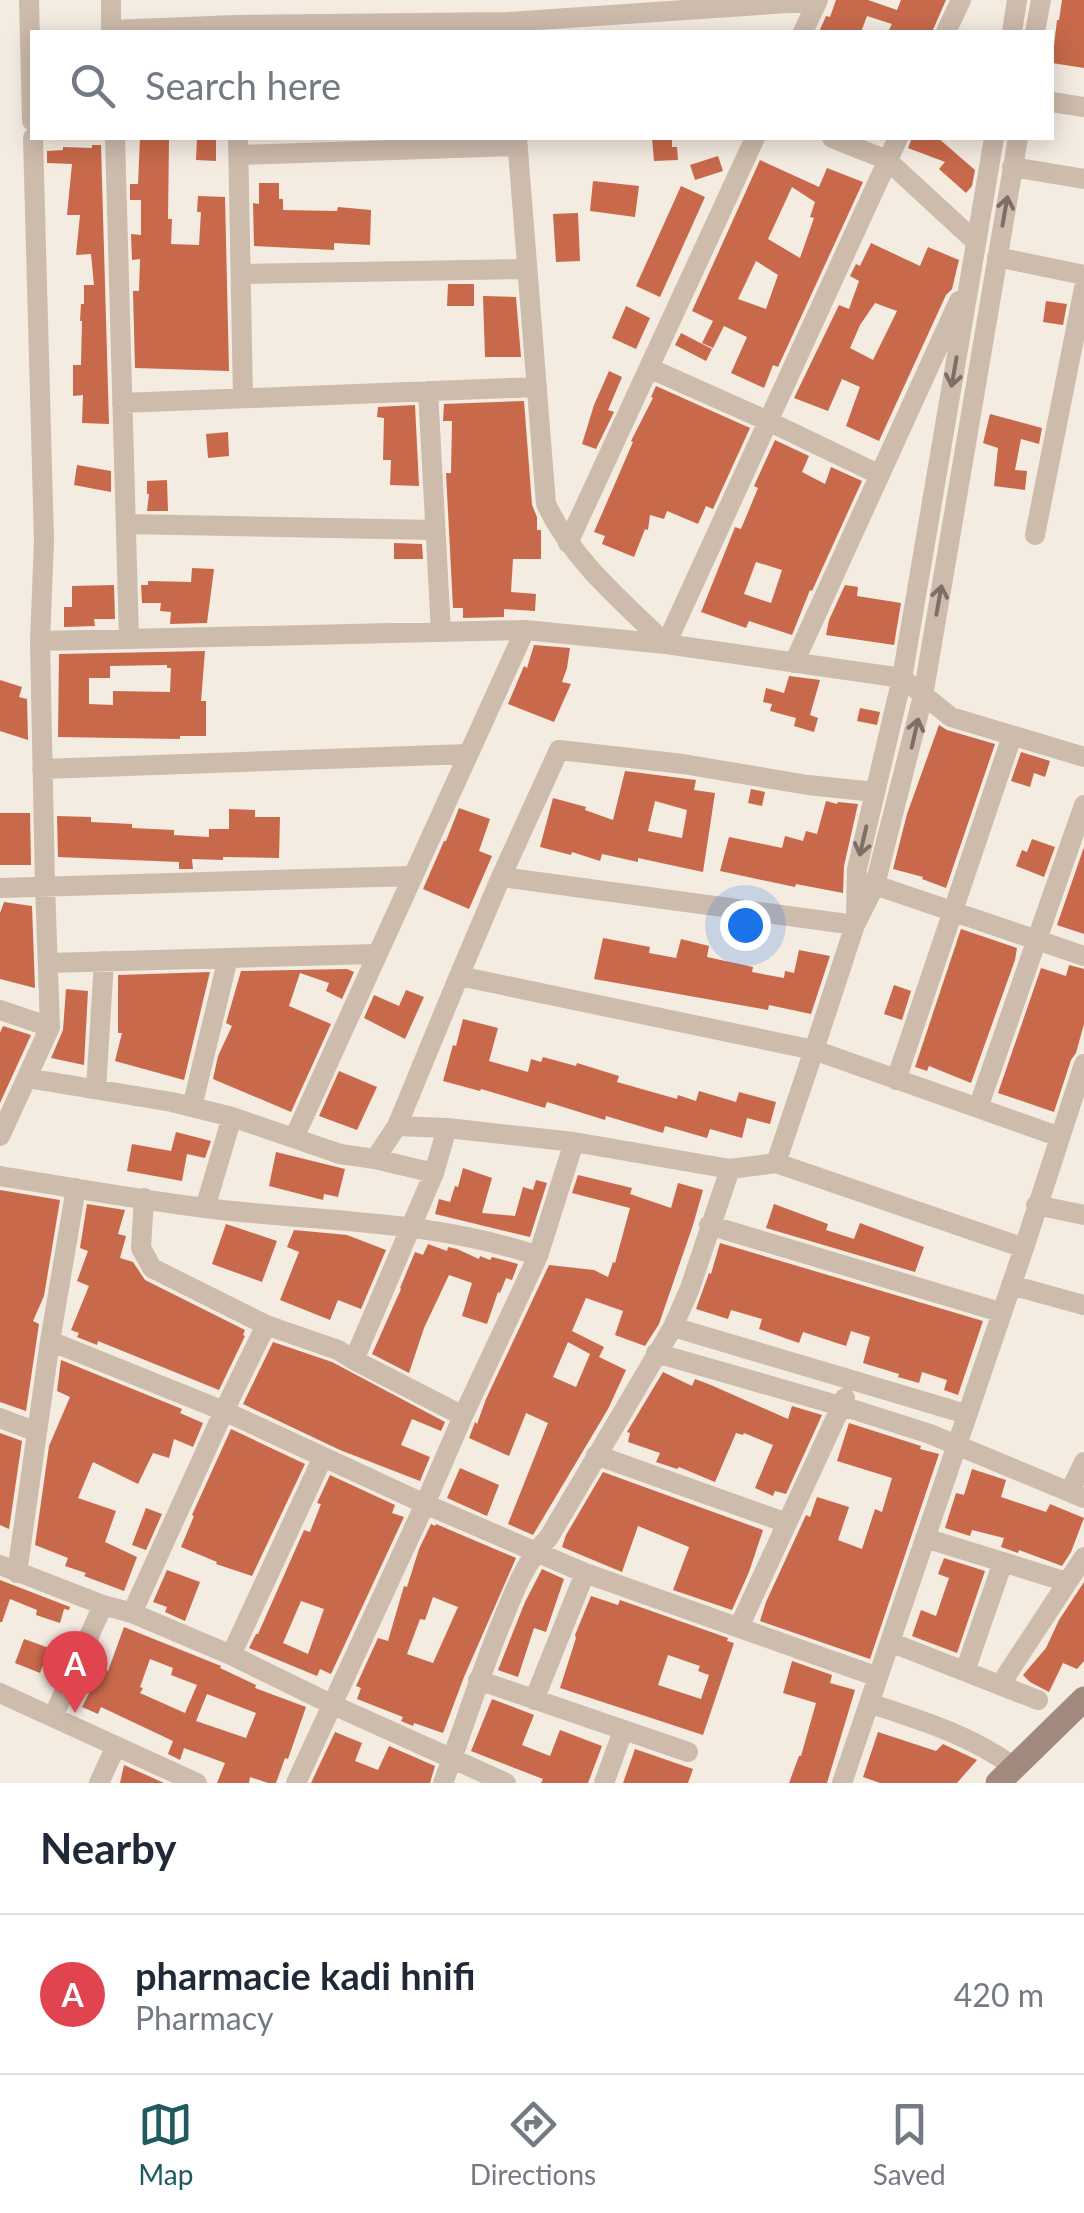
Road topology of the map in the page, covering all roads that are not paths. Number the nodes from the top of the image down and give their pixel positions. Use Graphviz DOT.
graph roads {
  1 [pos="29,0"];
  2 [pos="110,0"];
  3 [pos="506,0"];
  4 [pos="960,0"];
  5 [pos="1018,0"];
  6 [pos="1041,0"];
  7 [pos="818,1"];
  8 [pos="508,27"];
  9 [pos="236,29"];
  10 [pos="112,30"];
  11 [pos="195,30"];
  12 [pos="804,30"];
  13 [pos="947,30"];
  14 [pos="1012,30"];
  15 [pos="1035,30"];
  16 [pos="30,40"];
  17 [pos="1054,102"];
  18 [pos="1084,108"];
  19 [pos="33,140"];
  20 [pos="114,140"];
  21 [pos="754,140"];
  22 [pos="837,140"];
  23 [pos="897,140"];
  24 [pos="994,140"];
  25 [pos="1018,140"];
  26 [pos="517,142"];
  27 [pos="238,146"];
  28 [pos="887,160"];
  29 [pos="1012,168"];
  30 [pos="1084,179"];
  31 [pos="976,242"];
  32 [pos="997,257"];
  33 [pos="528,269"];
  34 [pos="241,274"];
  35 [pos="1084,276"];
  36 [pos="970,277"];
  37 [pos="1084,288"];
  38 [pos="649,368"];
  39 [pos="537,386"];
  40 [pos="428,391"];
  41 [pos="243,398"];
  42 [pos="122,403"];
  43 [pos="768,421"];
  44 [pos="880,475"];
  45 [pos="126,524"];
  46 [pos="435,530"];
  47 [pos="1035,536"];
  48 [pos="568,544"];
  49 [pos="525,630"];
  50 [pos="441,632"];
  51 [pos="129,639"];
  52 [pos="40,641"];
  53 [pos="666,644"];
  54 [pos="794,662"];
  55 [pos="902,678"];
  56 [pos="923,696"];
  57 [pos="1012,736"];
  58 [pos="468,754"];
  59 [pos="1084,757"];
  60 [pos="42,769"];
  61 [pos="875,792"];
  62 [pos="1084,806"];
  63 [pos="413,876"];
  64 [pos="501,877"];
  65 [pos="875,884"];
  66 [pos="44,885"];
  67 [pos="0,888"];
  68 [pos="954,912"];
  69 [pos="856,926"];
  70 [pos="1037,940"];
  71 [pos="377,954"];
  72 [pos="1084,956"];
  73 [pos="228,958"];
  74 [pos="104,962"];
  75 [pos="48,963"];
  76 [pos="459,976"];
  77 [pos="0,1010"];
  78 [pos="50,1027"];
  79 [pos="814,1050"];
  80 [pos="1084,1064"];
  81 [pos="27,1078"];
  82 [pos="896,1080"];
  83 [pos="96,1089"];
  84 [pos="192,1107"];
  85 [pos="1077,1107"];
  86 [pos="978,1108"];
  87 [pos="232,1118"];
  88 [pos="397,1126"];
  89 [pos="446,1128"];
  90 [pos="0,1136"];
  91 [pos="1060,1137"];
  92 [pos="294,1138"];
  93 [pos="574,1142"];
  94 [pos="376,1159"];
  95 [pos="776,1162"];
  96 [pos="730,1168"];
  97 [pos="434,1174"];
  98 [pos="0,1176"];
  99 [pos="76,1188"];
  100 [pos="144,1198"];
  101 [pos="1036,1205"];
  102 [pos="204,1208"];
  103 [pos="1084,1215"];
  104 [pos="710,1225"];
  105 [pos="410,1227"];
  106 [pos="1024,1248"];
  107 [pos="538,1256"];
  108 [pos="1010,1285"];
  109 [pos="1084,1304"];
  110 [pos="1000,1312"];
  111 [pos="266,1325"];
  112 [pos="673,1327"];
  113 [pos="50,1342"];
  114 [pos="656,1353"];
  115 [pos="354,1360"];
  116 [pos="853,1380"];
  117 [pos="842,1406"];
  118 [pos="224,1411"];
  119 [pos="966,1414"];
  120 [pos="463,1416"];
  121 [pos="0,1418"];
  122 [pos="37,1432"];
  123 [pos="956,1446"];
  124 [pos="596,1455"];
  125 [pos="323,1457"];
  126 [pos="1084,1462"];
  127 [pos="1077,1494"];
  128 [pos="425,1504"];
  129 [pos="787,1523"];
  130 [pos="925,1538"];
  131 [pos="535,1551"];
  132 [pos="1084,1557"];
  133 [pos="1002,1562"];
  134 [pos="9,1568"];
  135 [pos="585,1572"];
  136 [pos="1067,1582"];
  137 [pos="103,1605"];
  138 [pos="132,1613"];
  139 [pos="739,1627"];
  140 [pos="890,1642"];
  141 [pos="231,1655"];
  142 [pos="965,1671"];
  143 [pos="878,1676"];
  144 [pos="478,1680"];
  145 [pos="1000,1684"];
  146 [pos="0,1693"];
  147 [pos="1084,1698"];
  148 [pos="534,1700"];
  149 [pos="1038,1700"];
  150 [pos="869,1703"];
  151 [pos="333,1705"];
  152 [pos="53,1718"];
  153 [pos="622,1731"];
  154 [pos="116,1746"];
  155 [pos="688,1752"];
  156 [pos="453,1758"];
  157 [pos="1006,1775"];
  158 [pos="100,1783"];
  159 [pos="197,1783"];
  160 [pos="296,1783"];
  161 [pos="443,1783"];
  162 [pos="506,1783"];
  163 [pos="604,1783"];
  164 [pos="842,1783"];
  1 -- 16 [label="street"];
  2 -- 10 [label="street"];
  3 -- 8 [label="street"];
  4 -- 13 [label="street"];
  5 -- 14 [label="street"];
  6 -- 15 [label="street"];
  7 -- 8 [label="street"];
  7 -- 12 [label="street"];
  8 -- 9 [label="street"];
  9 -- 11 [label="street"];
  17 -- 18 [label="street"];
  19 -- 52 [label="street"];
  20 -- 42 [label="street"];
  21 -- 38 [label="street"];
  22 -- 28 [label="street"];
  23 -- 28 [label="street"];
  24 -- 31 [label="street"];
  25 -- 29 [label="street"];
  26 -- 27 [label="street"];
  26 -- 33 [label="street"];
  27 -- 34 [label="street"];
  28 -- 31 [label="street"];
  28 -- 43 [label="street"];
  29 -- 30 [label="street"];
  32 -- 29 [label="street, one-way"];
  31 -- 36 [label="street"];
  32 -- 35 [label="street"];
  56 -- 32 [label="street, one-way"];
  33 -- 34 [label="street"];
  33 -- 39 [label="street"];
  34 -- 41 [label="street"];
  36 -- 44 [label="street"];
  36 -- 55 [label="street, one-way"];
  37 -- 47 [label="street"];
  38 -- 43 [label="street"];
  38 -- 48 [label="street"];
  39 -- 40 [label="street"];
  39 -- 48 [label="street"];
  40 -- 41 [label="street"];
  40 -- 46 [label="street"];
  41 -- 42 [label="street"];
  42 -- 45 [label="street"];
  43 -- 44 [label="street"];
  43 -- 53 [label="street"];
  44 -- 54 [label="street"];
  45 -- 46 [label="street"];
  45 -- 51 [label="street"];
  46 -- 50 [label="street"];
  48 -- 53 [label="street"];
  49 -- 50 [label="street"];
  49 -- 53 [label="street"];
  49 -- 58 [label="street"];
  50 -- 51 [label="street"];
  51 -- 52 [label="street"];
  52 -- 60 [label="street"];
  53 -- 54 [label="street"];
  54 -- 55 [label="street"];
  55 -- 56 [label="street"];
  55 -- 61 [label="street"];
  56 -- 57 [label="street"];
  65 -- 56 [label="street, one-way"];
  57 -- 59 [label="street"];
  57 -- 68 [label="street"];
  58 -- 60 [label="street"];
  58 -- 63 [label="street"];
  60 -- 66 [label="street"];
  61 -- 64 [label="street"];
  61 -- 69 [label="street, one-way"];
  62 -- 70 [label="street"];
  63 -- 66 [label="street"];
  63 -- 71 [label="street"];
  64 -- 69 [label="street"];
  64 -- 76 [label="street"];
  65 -- 68 [label="street"];
  65 -- 69 [label="street"];
  66 -- 67 [label="street"];
  66 -- 75 [label="street"];
  68 -- 70 [label="street"];
  68 -- 82 [label="street"];
  69 -- 79 [label="street"];
  70 -- 72 [label="street"];
  70 -- 86 [label="street"];
  71 -- 73 [label="street"];
  71 -- 92 [label="street"];
  73 -- 74 [label="street"];
  73 -- 84 [label="street"];
  74 -- 75 [label="street"];
  74 -- 83 [label="street"];
  75 -- 78 [label="street"];
  76 -- 79 [label="street"];
  76 -- 88 [label="street"];
  77 -- 78 [label="street"];
  78 -- 81 [label="street"];
  79 -- 82 [label="street"];
  79 -- 95 [label="street"];
  80 -- 85 [label="street"];
  81 -- 83 [label="street"];
  81 -- 90 [label="street"];
  82 -- 86 [label="street"];
  83 -- 84 [label="street"];
  84 -- 87 [label="street"];
  85 -- 91 [label="street"];
  86 -- 91 [label="street"];
  87 -- 92 [label="street"];
  87 -- 102 [label="street"];
  88 -- 89 [label="street"];
  88 -- 94 [label="street"];
  89 -- 93 [label="street"];
  89 -- 97 [label="street"];
  91 -- 101 [label="street"];
  92 -- 94 [label="street"];
  93 -- 96 [label="street"];
  93 -- 107 [label="street"];
  94 -- 97 [label="street"];
  95 -- 96 [label="street"];
  95 -- 106 [label="street"];
  96 -- 104 [label="street"];
  97 -- 105 [label="street"];
  98 -- 99 [label="street"];
  99 -- 100 [label="street"];
  99 -- 113 [label="street"];
  100 -- 102 [label="street"];
  100 -- 111 [label="street"];
  101 -- 103 [label="street"];
  101 -- 106 [label="street"];
  102 -- 105 [label="street"];
  104 -- 110 [label="street"];
  104 -- 112 [label="street"];
  105 -- 107 [label="street"];
  105 -- 115 [label="street"];
  106 -- 108 [label="street"];
  107 -- 120 [label="street"];
  108 -- 109 [label="street"];
  108 -- 110 [label="street"];
  110 -- 119 [label="street"];
  111 -- 115 [label="street"];
  111 -- 118 [label="street"];
  112 -- 114 [label="street"];
  112 -- 116 [label="street"];
  113 -- 118 [label="street"];
  113 -- 122 [label="street"];
  114 -- 117 [label="street"];
  114 -- 124 [label="street"];
  115 -- 120 [label="street"];
  116 -- 117 [label="street"];
  116 -- 119 [label="street"];
  117 -- 123 [label="street"];
  117 -- 129 [label="street"];
  118 -- 125 [label="street"];
  118 -- 138 [label="street"];
  119 -- 123 [label="street"];
  120 -- 128 [label="street"];
  121 -- 122 [label="street"];
  122 -- 134 [label="street"];
  123 -- 127 [label="street"];
  123 -- 130 [label="street"];
  124 -- 129 [label="street"];
  124 -- 131 [label="street"];
  125 -- 128 [label="street"];
  125 -- 141 [label="street"];
  126 -- 127 [label="street"];
  128 -- 131 [label="street"];
  128 -- 151 [label="street"];
  129 -- 139 [label="street"];
  130 -- 133 [label="street"];
  130 -- 140 [label="street"];
  131 -- 135 [label="street"];
  131 -- 144 [label="street"];
  132 -- 136 [label="street"];
  133 -- 136 [label="street"];
  133 -- 142 [label="street"];
  134 -- 137 [label="street"];
  135 -- 139 [label="street"];
  135 -- 148 [label="street"];
  136 -- 145 [label="street"];
  137 -- 138 [label="street"];
  137 -- 152 [label="street"];
  138 -- 141 [label="street"];
  139 -- 143 [label="street"];
  140 -- 142 [label="street"];
  140 -- 143 [label="street"];
  141 -- 151 [label="street"];
  142 -- 145 [label="street"];
  143 -- 150 [label="street"];
  144 -- 148 [label="street"];
  144 -- 156 [label="street"];
  145 -- 149 [label="street"];
  146 -- 152 [label="street"];
  147 -- 157 [label="main road"];
  148 -- 153 [label="street"];
  150 -- 157 [label="street"];
  150 -- 164 [label="street"];
  151 -- 156 [label="street"];
  151 -- 160 [label="street"];
  152 -- 154 [label="street"];
  153 -- 155 [label="street"];
  153 -- 163 [label="street"];
  154 -- 158 [label="street"];
  154 -- 159 [label="street"];
  156 -- 161 [label="street"];
  156 -- 162 [label="street"];
}
